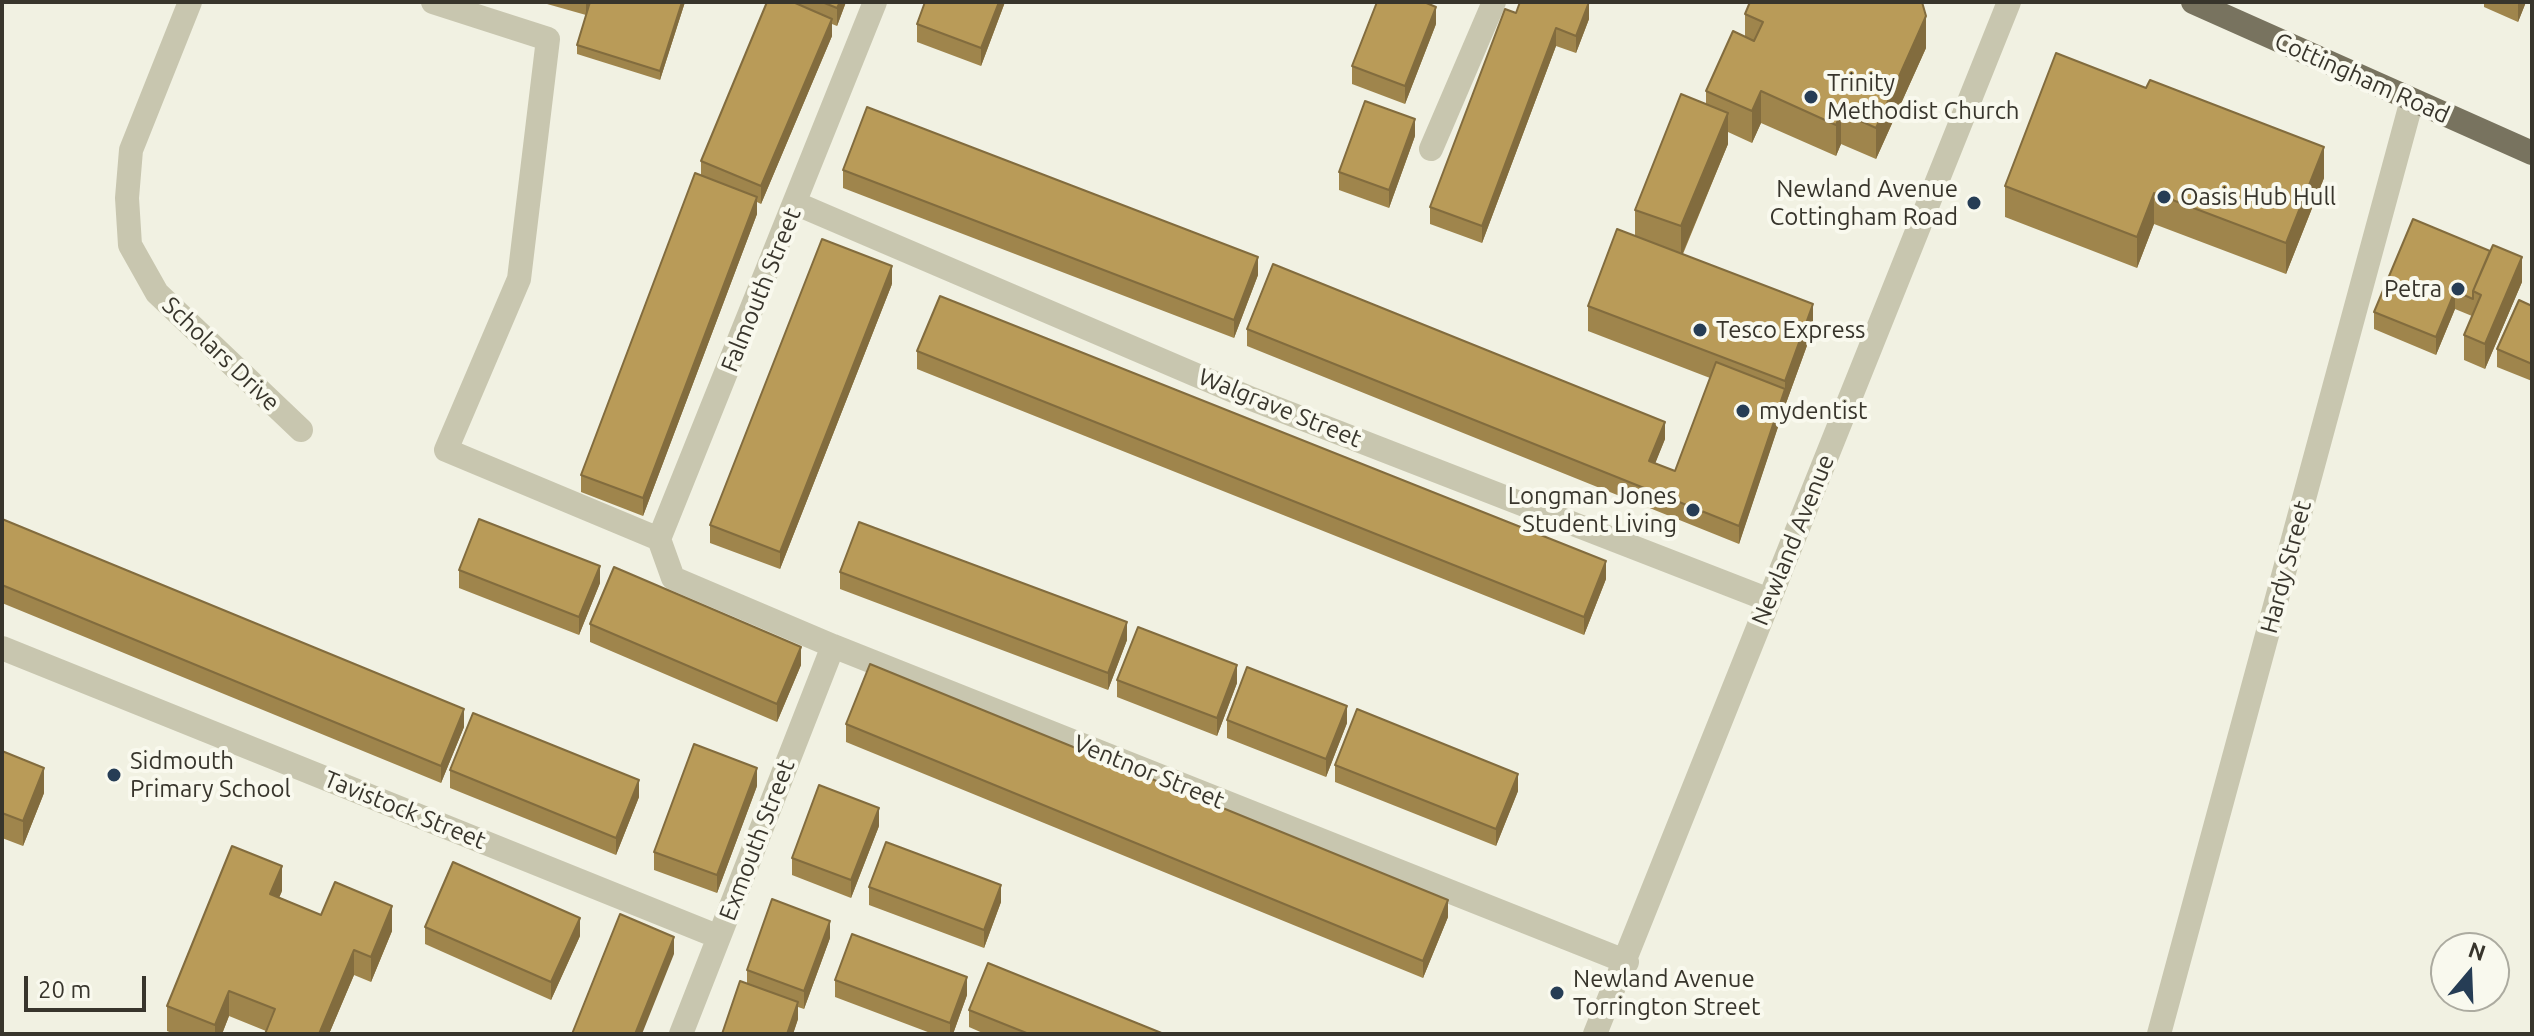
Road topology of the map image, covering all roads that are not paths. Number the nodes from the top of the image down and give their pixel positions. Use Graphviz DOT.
graph roads {
  1 [pos="190,2"];
  2 [pos="433,2"];
  3 [pos="875,2"];
  4 [pos="1494,2"];
  5 [pos="2009,2"];
  6 [pos="2193,2"];
  7 [pos="2412,100"];
  8 [pos="1431,149"];
  9 [pos="2532,153"];
  10 [pos="797,204"];
  11 [pos="301,430"];
  12 [pos="659,539"];
  13 [pos="1769,600"];
  14 [pos="833,646"];
  15 [pos="2,648"];
  16 [pos="719,937"];
  17 [pos="1627,962"];
  18 [pos="681,1034"];
  19 [pos="1595,1034"];
  20 [pos="2159,1034"];
  1 -- 11 [label="street, Scholars Drive"];
  2 -- 12 [label="street"];
  3 -- 10 [label="street, Falmouth Street"];
  4 -- 8 [label="street"];
  5 -- 13 [label="street, Newland Avenue"];
  6 -- 7 [label="main road, Cottingham Road"];
  7 -- 9 [label="main road, Cottingham Road"];
  7 -- 20 [label="street, Hardy Street"];
  10 -- 12 [label="street, Falmouth Street"];
  10 -- 13 [label="street, Walgrave Street"];
  12 -- 14 [label="street, Ventnor Street"];
  13 -- 17 [label="street, Newland Avenue"];
  14 -- 16 [label="street, Exmouth Street"];
  14 -- 17 [label="street, Ventnor Street"];
  15 -- 16 [label="street, Tavistock Street"];
  16 -- 18 [label="street, Exmouth Street"];
  17 -- 19 [label="street, Newland Avenue"];
}
